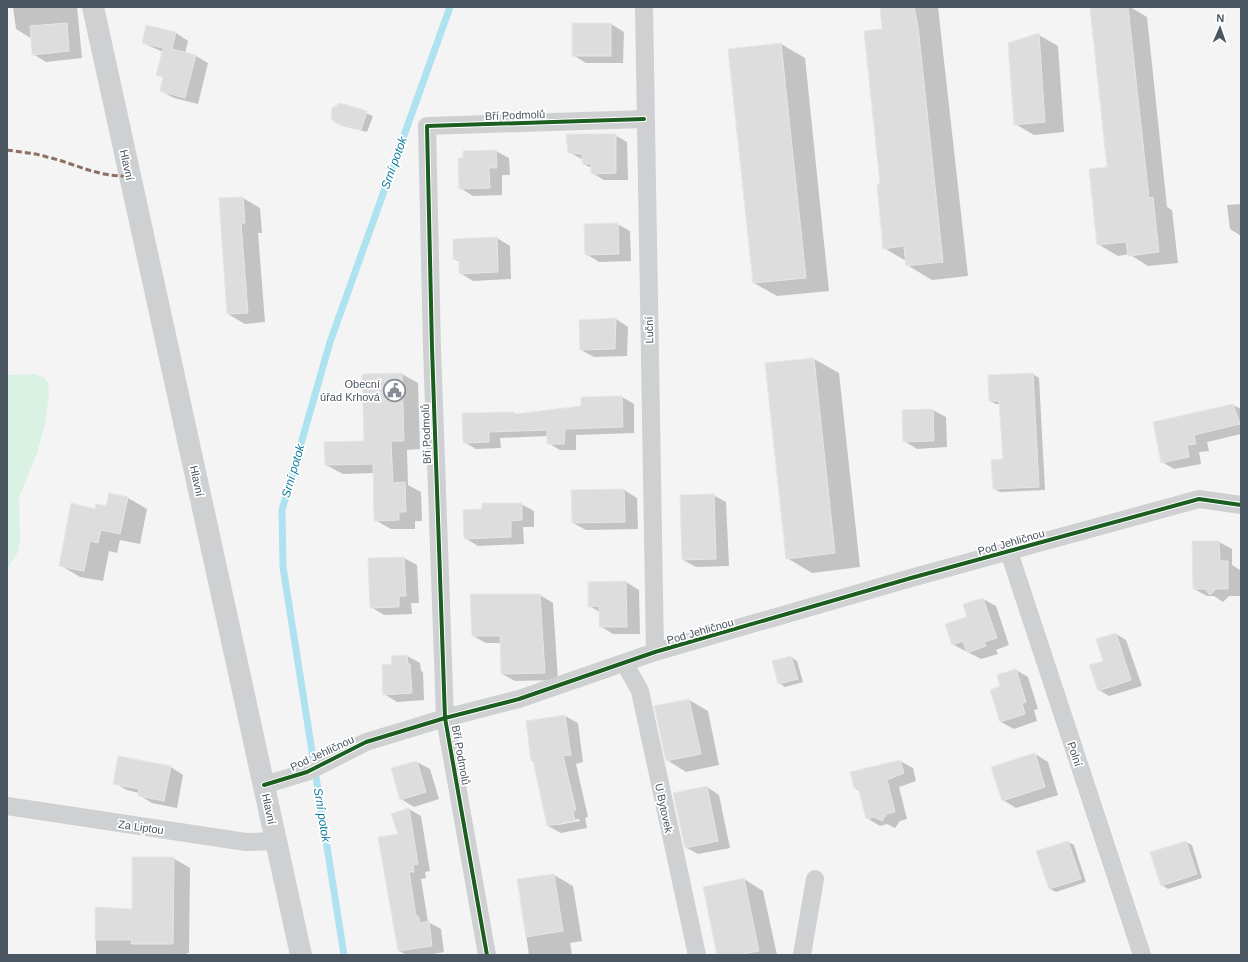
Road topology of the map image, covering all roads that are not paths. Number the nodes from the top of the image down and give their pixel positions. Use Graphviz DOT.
graph roads {
  1 [pos="93,7"];
  2 [pos="644,7"];
  3 [pos="644,118"];
  4 [pos="1241,505"];
  5 [pos="1009,552"];
  6 [pos="655,652"];
  7 [pos="625,664"];
  8 [pos="445,718"];
  9 [pos="264,785"];
  10 [pos="7,806"];
  11 [pos="276,841"];
  12 [pos="814,879"];
  13 [pos="301,955"];
  14 [pos="487,955"];
  15 [pos="697,955"];
  16 [pos="802,955"];
  17 [pos="1142,955"];
  1 -- 9 [label="street, Hlavní"];
  2 -- 3 [label="street, Luční"];
  3 -- 6 [label="street, Luční"];
  3 -- 8 [label="street, Bří Podmolů"];
  4 -- 5 [label="street, Pod Jehličnou"];
  5 -- 6 [label="street, Pod Jehličnou"];
  5 -- 17 [label="street, Polní"];
  6 -- 7 [label="street, Pod Jehličnou"];
  7 -- 8 [label="street, Pod Jehličnou"];
  7 -- 15 [label="street, U Bytovek"];
  8 -- 9 [label="street, Pod Jehličnou"];
  8 -- 14 [label="street, Bří Podmolů"];
  9 -- 11 [label="street, Hlavní"];
  10 -- 11 [label="street, Za Liptou"];
  11 -- 13 [label="street, Hlavní"];
  12 -- 16 [label="street"];
}
